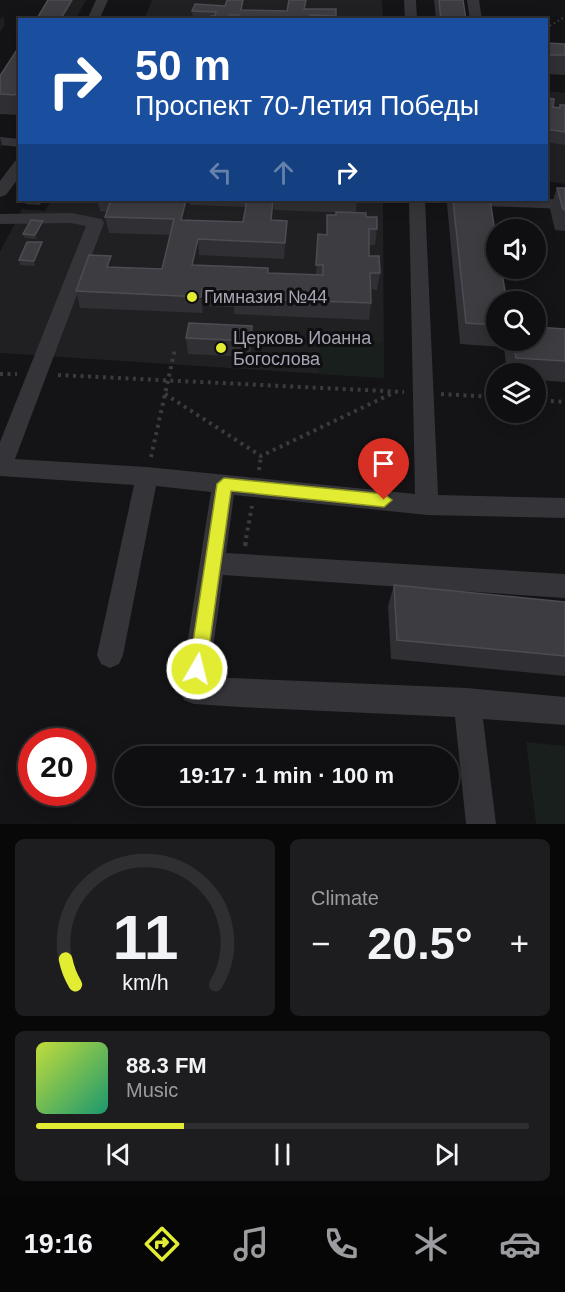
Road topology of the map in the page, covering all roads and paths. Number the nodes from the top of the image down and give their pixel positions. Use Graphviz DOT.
graph roads {
  1 [pos="102,0"];
  2 [pos="410,0"];
  3 [pos="472,0"];
  4 [pos="565,17"];
  5 [pos="94,18"];
  6 [pos="411,18"];
  7 [pos="476,18"];
  8 [pos="548,27"];
  9 [pos="0,141"];
  10 [pos="18,142"];
  11 [pos="18,167"];
  12 [pos="0,192"];
  13 [pos="417,201"];
  14 [pos="489,201"];
  15 [pos="565,204"];
  16 [pos="0,219"];
  17 [pos="492,219"];
  18 [pos="175,350"];
  19 [pos="0,374"];
  20 [pos="37,374"];
  21 [pos="168,380"];
  22 [pos="396,392"];
  23 [pos="424,393"];
  24 [pos="165,394"];
  25 [pos="486,397"];
  26 [pos="546,401"];
  27 [pos="565,402"];
  28 [pos="261,456"];
  29 [pos="0,467"];
  30 [pos="258,474"];
  31 [pos="147,476"];
  32 [pos="224,484"];
  33 [pos="252,505"];
  34 [pos="427,505"];
  35 [pos="565,508"];
  36 [pos="213,563"];
  37 [pos="242,565"];
  38 [pos="565,586"];
  39 [pos="110,655"];
  40 [pos="467,702"];
  41 [pos="565,711"];
  42 [pos="482,824"];
  1 -- 5 [label="street"];
  2 -- 6 [label="street"];
  3 -- 7 [label="street"];
  4 -- 8 [label="path"];
  9 -- 10 [label="street"];
  11 -- 12 [label="street"];
  13 -- 23 [label="street"];
  14 -- 15 [label="street"];
  14 -- 17 [label="street"];
  16 -- 20 [label="street"];
  18 -- 21 [label="path"];
  19 -- 20 [label="path"];
  20 -- 21 [label="path"];
  20 -- 29 [label="street"];
  21 -- 22 [label="path"];
  21 -- 24 [label="path"];
  22 -- 23 [label="path"];
  22 -- 28 [label="path"];
  23 -- 25 [label="path"];
  23 -- 34 [label="street"];
  24 -- 28 [label="path"];
  24 -- 31 [label="path"];
  26 -- 27 [label="path"];
  28 -- 30 [label="path"];
  29 -- 31 [label="street"];
  31 -- 32 [label="street"];
  31 -- 39 [label="street"];
  32 -- 34 [label="street"];
  32 -- 36 [label="street"];
  33 -- 37 [label="path"];
  34 -- 35 [label="street"];
  36 -- 37 [label="street"];
  36 -- 40 [label="street"];
  37 -- 38 [label="street"];
  40 -- 41 [label="street"];
  40 -- 42 [label="street"];
}
